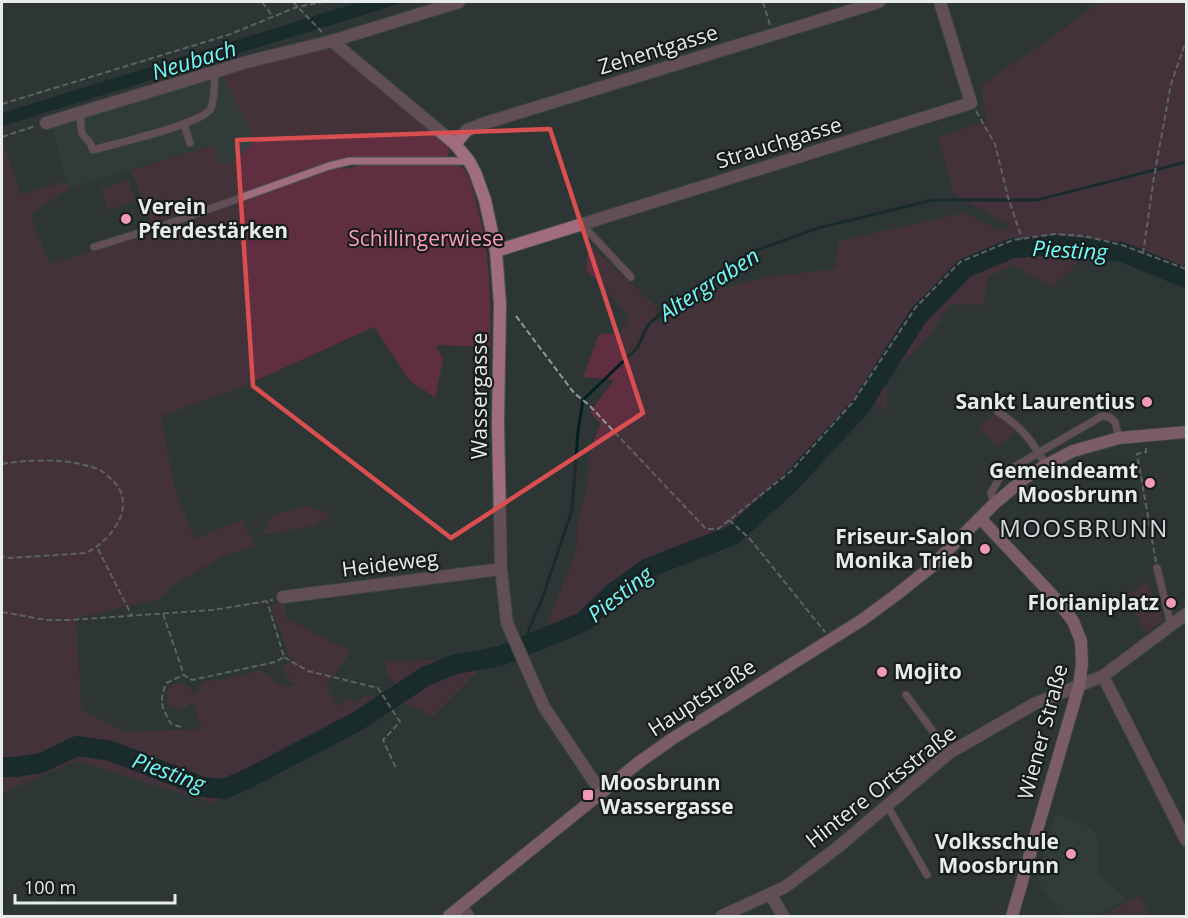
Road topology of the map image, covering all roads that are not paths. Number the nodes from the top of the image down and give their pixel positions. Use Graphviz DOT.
graph roads {
  1 [pos="459,2"];
  2 [pos="879,2"];
  3 [pos="940,2"];
  4 [pos="332,41"];
  5 [pos="215,71"];
  6 [pos="80,112"];
  7 [pos="46,123"];
  8 [pos="184,124"];
  9 [pos="190,143"];
  10 [pos="455,144"];
  11 [pos="469,161"];
  12 [pos="585,223"];
  13 [pos="94,247"];
  14 [pos="496,251"];
  15 [pos="631,277"];
  16 [pos="998,412"];
  17 [pos="1186,432"];
  18 [pos="1065,437"];
  19 [pos="1119,438"];
  20 [pos="1073,452"];
  21 [pos="1039,453"];
  22 [pos="1046,465"];
  23 [pos="994,504"];
  24 [pos="981,519"];
  25 [pos="1157,568"];
  26 [pos="501,569"];
  27 [pos="283,597"];
  28 [pos="1186,614"];
  29 [pos="1171,625"];
  30 [pos="1103,676"];
  31 [pos="1079,686"];
  32 [pos="906,695"];
  33 [pos="949,753"];
  34 [pos="601,792"];
  35 [pos="887,805"];
  36 [pos="1186,840"];
  37 [pos="927,875"];
  38 [pos="771,895"];
  39 [pos="465,912"];
  40 [pos="449,916"];
  41 [pos="722,916"];
  42 [pos="783,916"];
  43 [pos="1012,916"];
  1 -- 4 [label="street"];
  2 -- 10 [label="street, Zehentgasse"];
  3 -- 12 [label="street, Strauchgasse"];
  4 -- 5 [label="street"];
  4 -- 10 [label="street, Wassergasse"];
  5 -- 6 [label="street"];
  5 -- 8 [label="lane"];
  6 -- 7 [label="street"];
  6 -- 8 [label="lane"];
  8 -- 9 [label="lane"];
  10 -- 11 [label="street, Wassergasse"];
  11 -- 13 [label="lane"];
  11 -- 14 [label="street, Wassergasse"];
  12 -- 14 [label="street, Strauchgasse"];
  12 -- 15 [label="lane"];
  14 -- 26 [label="street, Wassergasse"];
  16 -- 21 [label="lane"];
  17 -- 19 [label="main road, Hauptstraße"];
  18 -- 19 [label="lane"];
  18 -- 20 [label="lane"];
  18 -- 21 [label="lane"];
  19 -- 20 [label="main road, Hauptstraße"];
  20 -- 22 [label="main road, Hauptstraße"];
  21 -- 22 [label="lane"];
  21 -- 23 [label="lane"];
  22 -- 23 [label="main road, Hauptstraße"];
  23 -- 24 [label="main road, Hauptstraße"];
  24 -- 31 [label="main road, Wiener Straße"];
  24 -- 34 [label="main road, Hauptstraße"];
  25 -- 29 [label="lane"];
  26 -- 27 [label="street, Heideweg"];
  26 -- 34 [label="street, Wassergasse"];
  28 -- 29 [label="street, Hintere Ortsstraße"];
  29 -- 30 [label="street, Hintere Ortsstraße"];
  30 -- 31 [label="street, Hintere Ortsstraße"];
  30 -- 36 [label="street"];
  31 -- 33 [label="street, Hintere Ortsstraße"];
  31 -- 43 [label="main road, Wiener Straße"];
  32 -- 33 [label="lane"];
  33 -- 35 [label="street, Hintere Ortsstraße"];
  34 -- 39 [label="main road, Hauptstraße"];
  35 -- 37 [label="lane"];
  35 -- 38 [label="street, Hintere Ortsstraße"];
  38 -- 41 [label="street, Hintere Ortsstraße"];
  38 -- 42 [label="street"];
  39 -- 40 [label="main road, Hauptstraße"];
}
